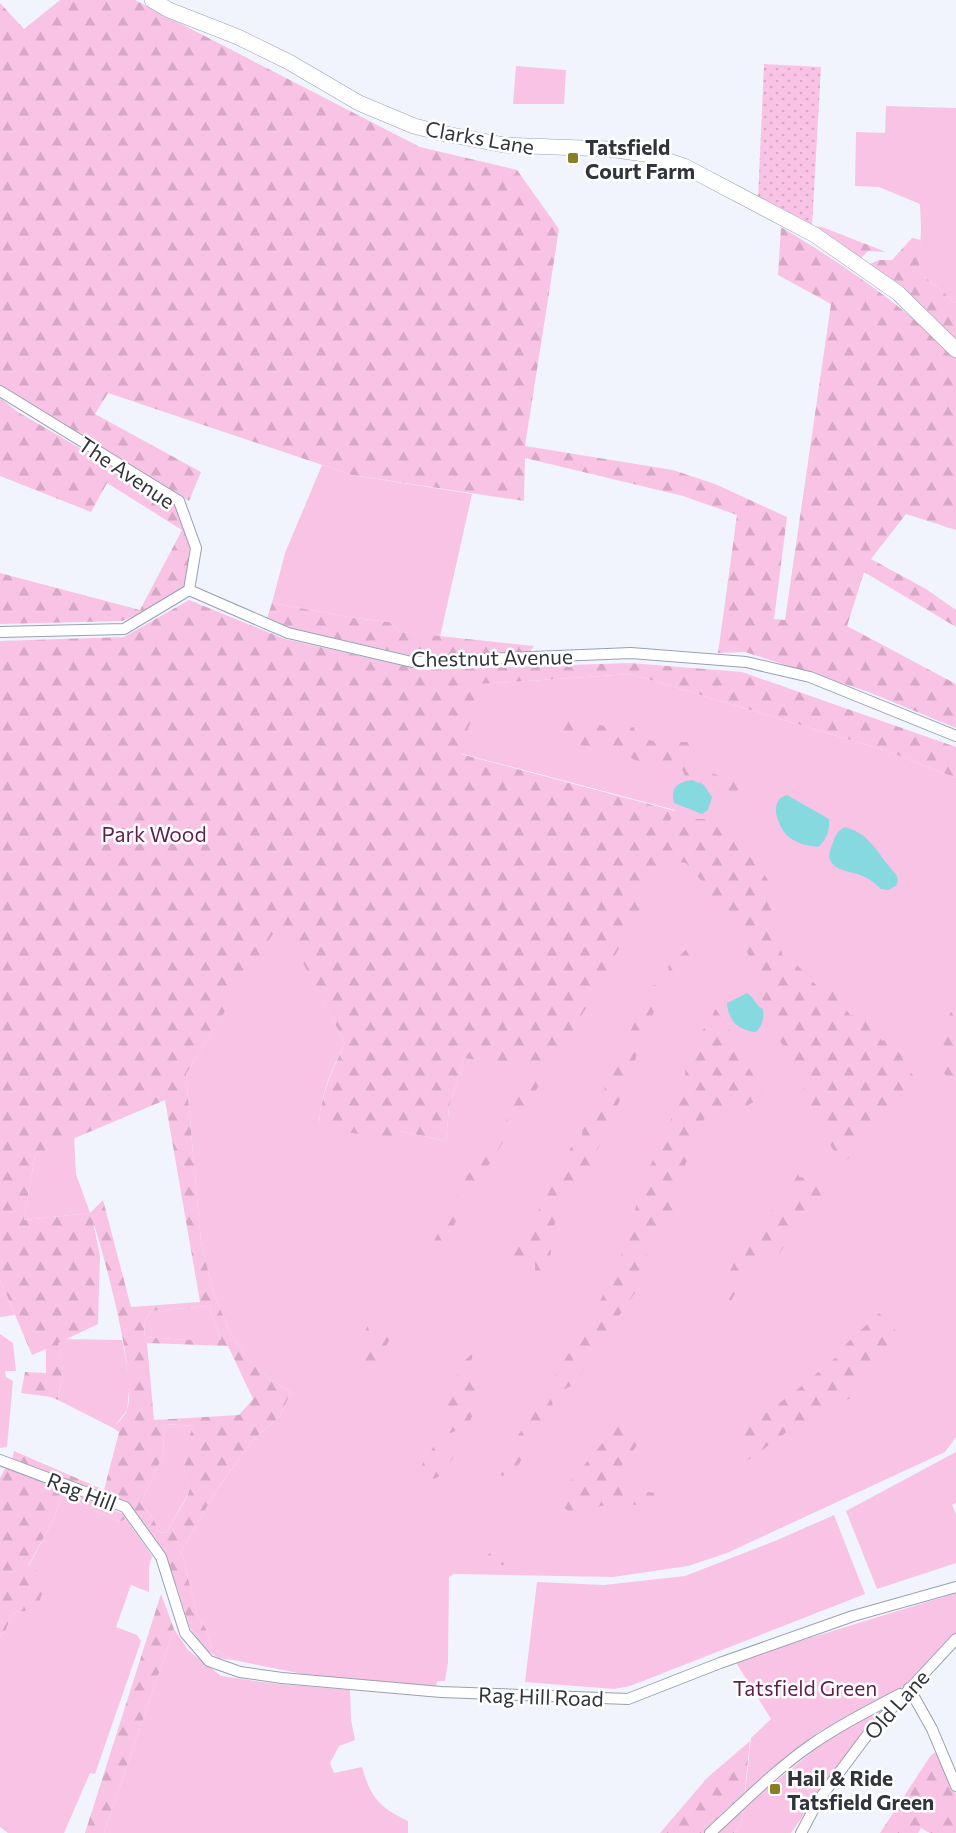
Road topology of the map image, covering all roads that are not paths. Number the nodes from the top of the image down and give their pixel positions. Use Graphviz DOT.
graph roads {
  1 [pos="152,0"];
  2 [pos="956,350"];
  3 [pos="0,391"];
  4 [pos="189,590"];
  5 [pos="0,632"];
  6 [pos="956,736"];
  7 [pos="0,1460"];
  8 [pos="166,1573"];
  9 [pos="956,1587"];
  10 [pos="956,1639"];
  11 [pos="908,1689"];
  12 [pos="956,1786"];
  13 [pos="710,1833"];
  14 [pos="801,1833"];
  1 -- 2 [label="main road, Clarks Lane"];
  3 -- 4 [label="street, The Avenue"];
  4 -- 5 [label="street"];
  4 -- 6 [label="street, Chestnut Avenue"];
  7 -- 8 [label="street, Rag Hill"];
  8 -- 9 [label="street, Rag Hill Road"];
  10 -- 11 [label="street, Old Lane"];
  11 -- 12 [label="street"];
  11 -- 13 [label="street"];
  11 -- 14 [label="street, Old Lane"];
}
